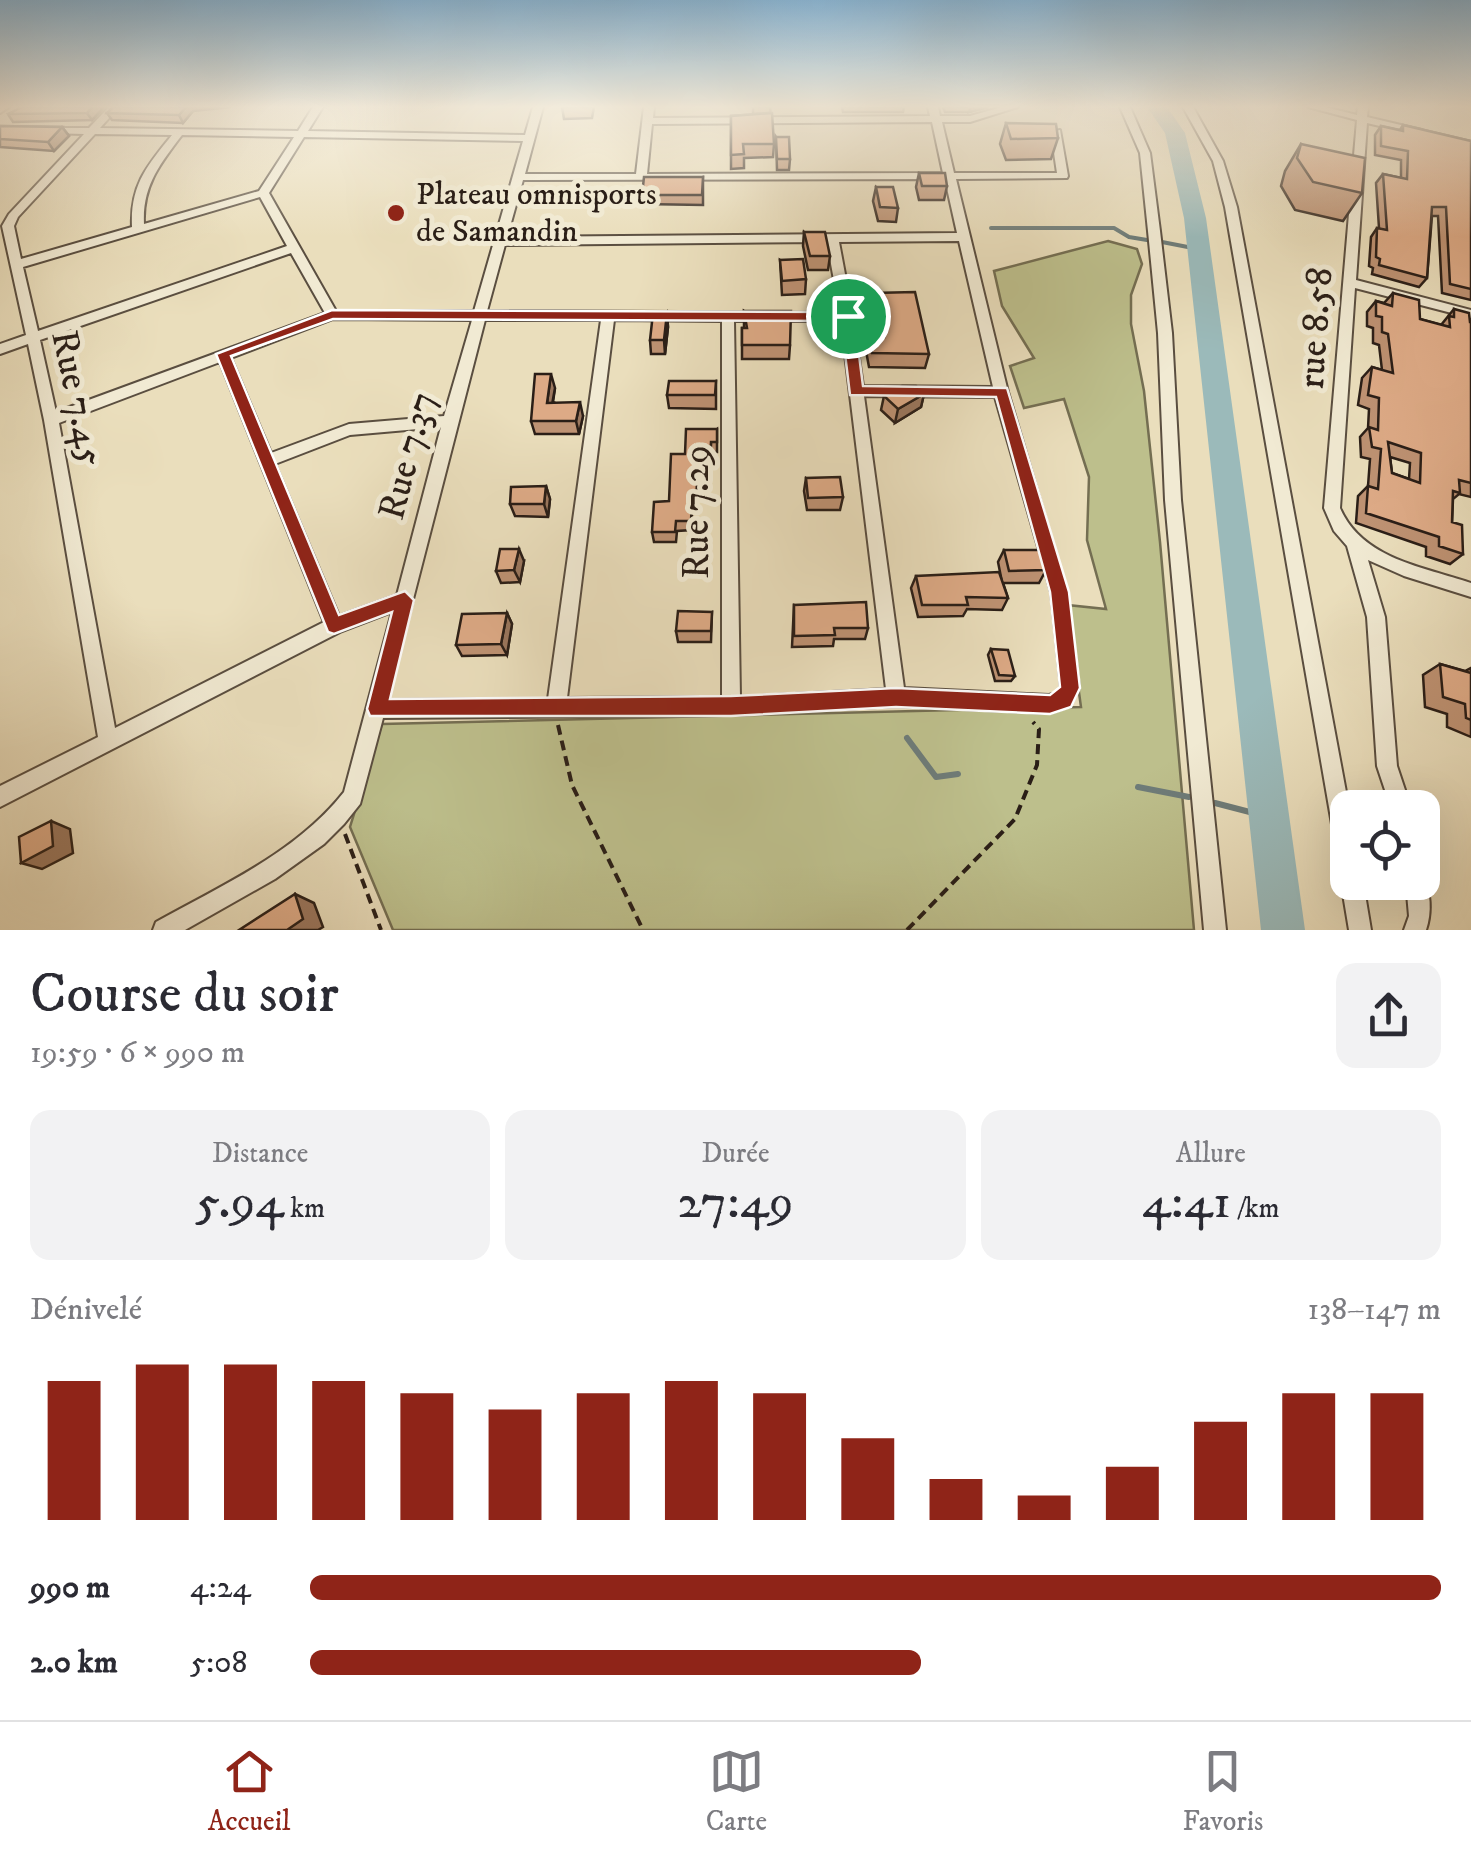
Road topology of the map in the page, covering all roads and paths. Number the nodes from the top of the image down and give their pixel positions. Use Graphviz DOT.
graph roads {
  1 [pos="72,150"];
  2 [pos="166,150"];
  3 [pos="289,150"];
  4 [pos="527,150"];
  5 [pos="644,150"];
  6 [pos="943,150"];
  7 [pos="1059,150"];
  8 [pos="1144,150"];
  9 [pos="1212,150"];
  10 [pos="1360,150"];
  11 [pos="948,174"];
  12 [pos="641,176"];
  13 [pos="521,178"];
  14 [pos="262,193"];
  15 [pos="138,228"];
  16 [pos="964,236"];
  17 [pos="832,237"];
  18 [pos="503,240"];
  19 [pos="294,248"];
  20 [pos="16,265"];
  21 [pos="1348,282"];
  22 [pos="1471,314"];
  23 [pos="332,315"];
  24 [pos="848,316"];
  25 [pos="480,318"];
  26 [pos="608,318"];
  27 [pos="728,318"];
  28 [pos="32,338"];
  29 [pos="0,349"];
  30 [pos="223,354"];
  31 [pos="856,391"];
  32 [pos="1002,392"];
  33 [pos="51,420"];
  34 [pos="450,421"];
  35 [pos="269,460"];
  36 [pos="1355,545"];
  37 [pos="1471,590"];
  38 [pos="405,600"];
  39 [pos="334,626"];
  40 [pos="896,697"];
  41 [pos="1014,700"];
  42 [pos="731,706"];
  43 [pos="378,709"];
  44 [pos="556,709"];
  45 [pos="108,742"];
  46 [pos="1336,790"];
  47 [pos="1394,790"];
  48 [pos="0,798"];
  49 [pos="339,819"];
  50 [pos="1355,900"];
  51 [pos="1418,900"];
  52 [pos="164,930"];
  53 [pos="381,930"];
  54 [pos="643,930"];
  55 [pos="907,930"];
  56 [pos="1214,930"];
  57 [pos="1360,930"];
  58 [pos="1415,930"];
  1 -- 20 [label="street, Rue 7.45"];
  2 -- 15 [label="street"];
  3 -- 14 [label="street"];
  4 -- 13 [label="street, Rue 7.37"];
  5 -- 12 [label="street"];
  6 -- 11 [label="street"];
  7 -- 11 [label="street"];
  8 -- 56 [label="street"];
  9 -- 46 [label="street"];
  10 -- 21 [label="street, rue 8.58"];
  11 -- 12 [label="street"];
  11 -- 16 [label="street"];
  12 -- 13 [label="street"];
  13 -- 18 [label="street, Rue 7.37"];
  14 -- 15 [label="street"];
  14 -- 19 [label="street"];
  15 -- 20 [label="street"];
  16 -- 17 [label="street"];
  16 -- 32 [label="street"];
  17 -- 18 [label="street"];
  17 -- 24 [label="street"];
  18 -- 25 [label="street, Rue 7.37"];
  19 -- 23 [label="street"];
  19 -- 28 [label="street"];
  20 -- 28 [label="street, Rue 7.45"];
  21 -- 22 [label="street"];
  21 -- 36 [label="street, rue 8.58"];
  23 -- 25 [label="street"];
  23 -- 30 [label="street"];
  24 -- 27 [label="street"];
  24 -- 31 [label="street"];
  25 -- 26 [label="street"];
  25 -- 34 [label="street, Rue 7.37"];
  26 -- 27 [label="street"];
  26 -- 44 [label="street"];
  27 -- 42 [label="street, Rue 7.29"];
  28 -- 29 [label="street"];
  28 -- 33 [label="street, Rue 7.45"];
  30 -- 33 [label="street"];
  30 -- 35 [label="street"];
  31 -- 32 [label="street"];
  31 -- 40 [label="street"];
  32 -- 41 [label="street"];
  33 -- 45 [label="street, Rue 7.45"];
  34 -- 35 [label="street"];
  34 -- 38 [label="street, Rue 7.37"];
  35 -- 39 [label="street"];
  36 -- 37 [label="street"];
  36 -- 47 [label="street, rue 8.58"];
  38 -- 39 [label="street"];
  38 -- 43 [label="street, Rue 7.37"];
  39 -- 45 [label="street"];
  40 -- 41 [label="street"];
  40 -- 42 [label="street"];
  41 -- 55 [label="path"];
  42 -- 44 [label="street"];
  43 -- 44 [label="street"];
  43 -- 49 [label="street, Rue 7.37"];
  44 -- 54 [label="path"];
  45 -- 48 [label="street"];
  49 -- 52 [label="street"];
  49 -- 53 [label="path"];
  50 -- 57 [label="street"];
  51 -- 58 [label="street"];
}
